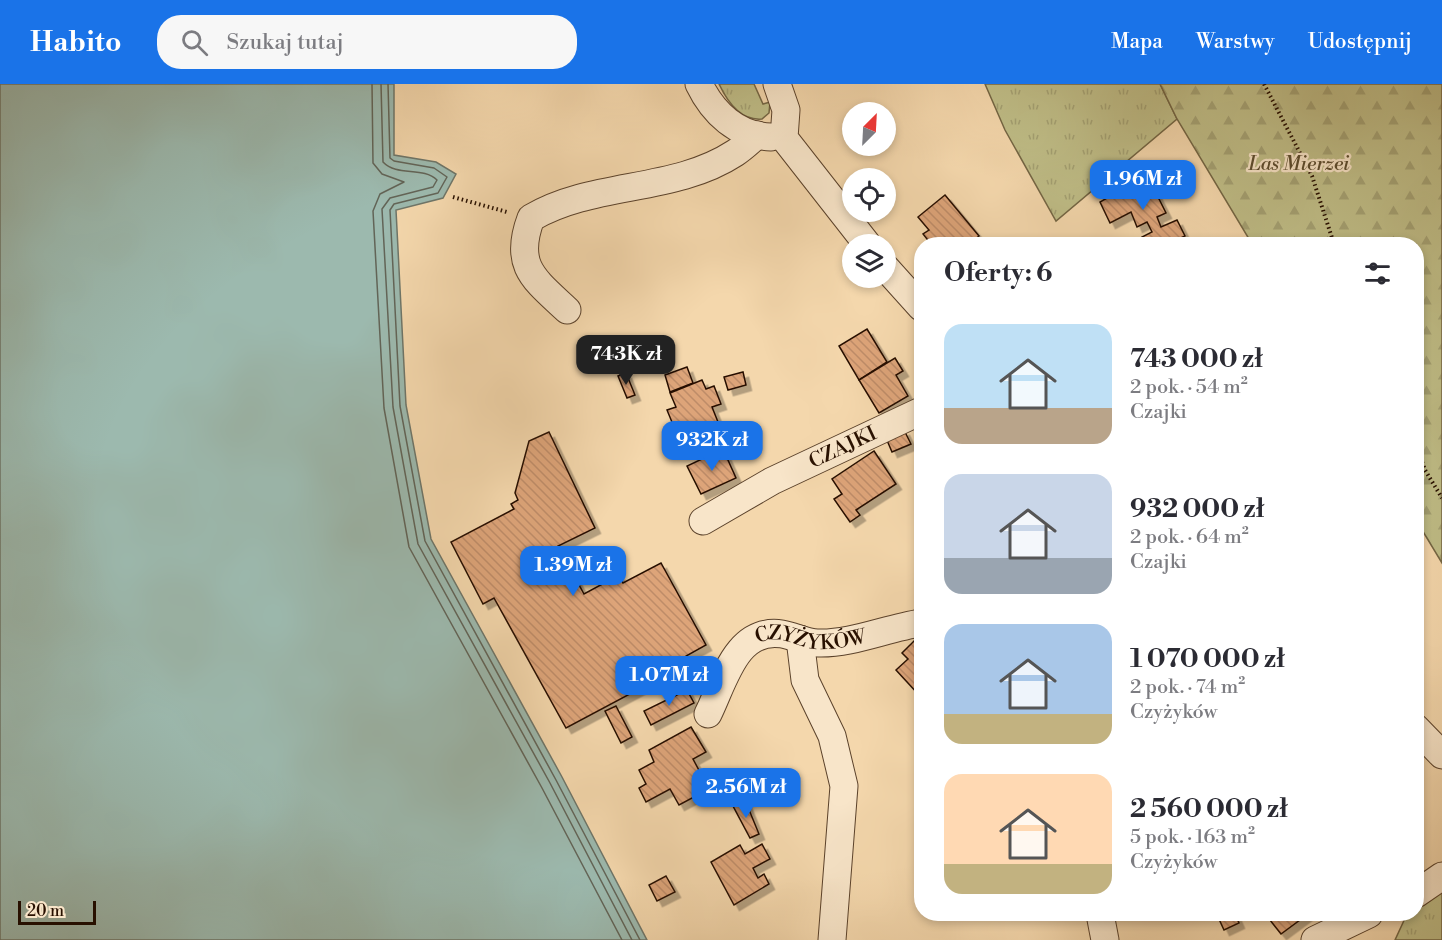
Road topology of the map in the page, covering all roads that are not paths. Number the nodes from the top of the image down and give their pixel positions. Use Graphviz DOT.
graph roads {
  1 [pos="699,84"];
  2 [pos="777,84"];
  3 [pos="757,135"];
  4 [pos="784,138"];
  5 [pos="859,234"];
  6 [pos="896,279"];
  7 [pos="914,299"];
  8 [pos="567,310"];
  9 [pos="914,414"];
  10 [pos="703,521"];
  11 [pos="914,625"];
  12 [pos="800,639"];
  13 [pos="708,714"];
  14 [pos="1424,736"];
  15 [pos="1442,755"];
  16 [pos="1442,876"];
  17 [pos="1424,888"];
  18 [pos="1101,921"];
  19 [pos="1354,921"];
  20 [pos="832,940"];
  21 [pos="1105,940"];
  22 [pos="1315,940"];
  1 -- 3 [label="street"];
  2 -- 4 [label="street"];
  3 -- 4 [label="street"];
  3 -- 8 [label="street"];
  4 -- 5 [label="street"];
  6 -- 7 [label="street"];
  9 -- 10 [label="street, CZAJKI"];
  11 -- 12 [label="street, CZYŻYKÓW"];
  12 -- 13 [label="street, CZYŻYKÓW"];
  12 -- 20 [label="street"];
  14 -- 15 [label="street"];
  16 -- 17 [label="street"];
  18 -- 21 [label="street"];
  19 -- 22 [label="street"];
}
